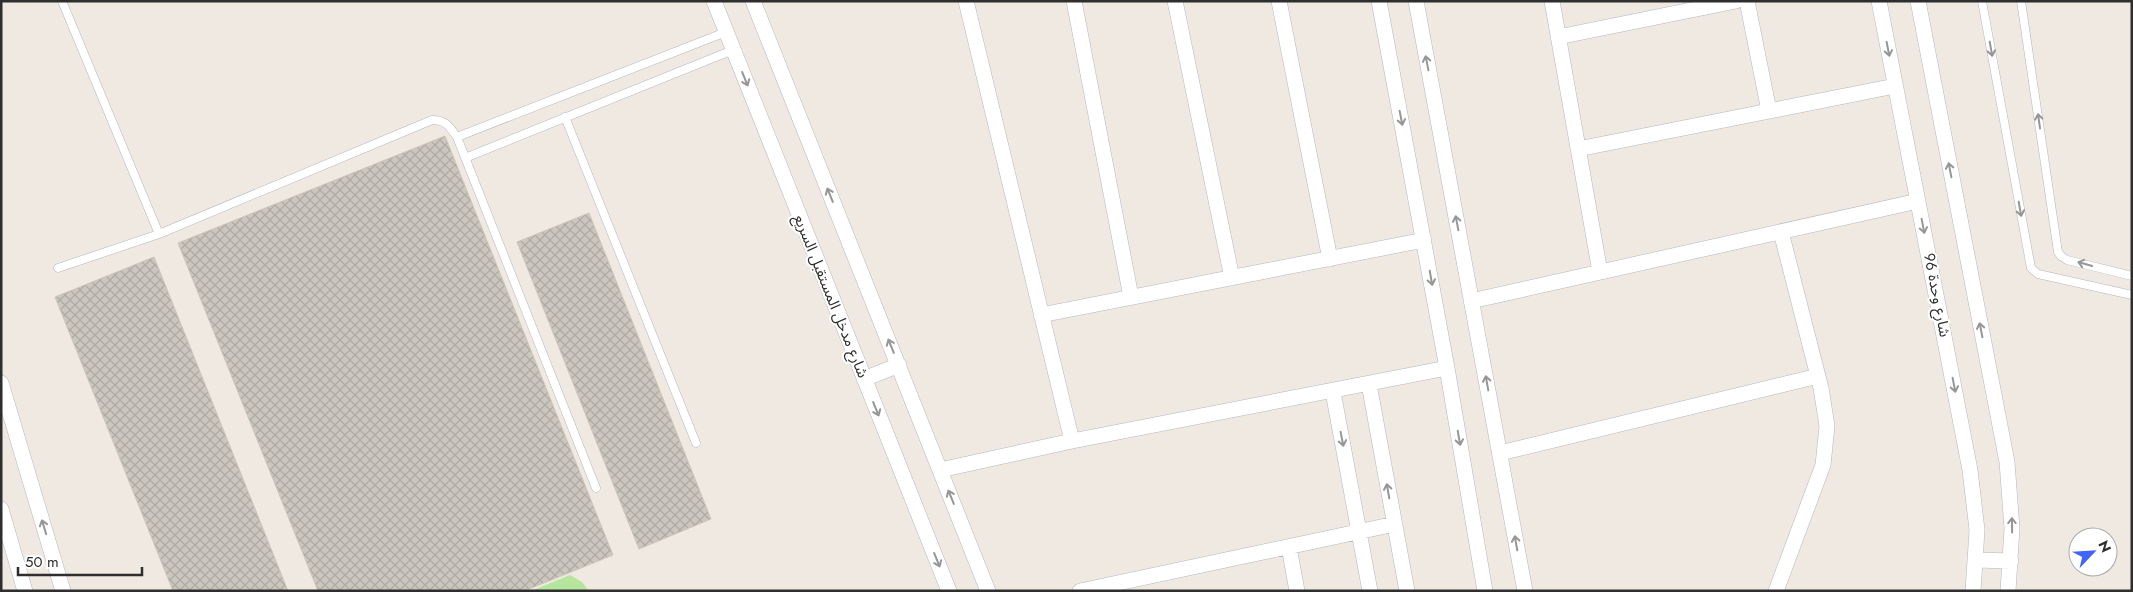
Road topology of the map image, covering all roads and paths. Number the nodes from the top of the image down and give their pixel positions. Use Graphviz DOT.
graph roads {
  1 [pos="62,1"];
  2 [pos="714,1"];
  3 [pos="753,1"];
  4 [pos="966,1"];
  5 [pos="1074,1"];
  6 [pos="1175,1"];
  7 [pos="1279,1"];
  8 [pos="1379,1"];
  9 [pos="1416,1"];
  10 [pos="1552,1"];
  11 [pos="1736,1"];
  12 [pos="1747,1"];
  13 [pos="1918,1"];
  14 [pos="1982,1"];
  15 [pos="2021,1"];
  16 [pos="1882,2"];
  17 [pos="726,32"];
  18 [pos="1558,37"];
  19 [pos="733,50"];
  20 [pos="1896,86"];
  21 [pos="1769,111"];
  22 [pos="565,117"];
  23 [pos="457,137"];
  24 [pos="1578,149"];
  25 [pos="465,158"];
  26 [pos="1918,202"];
  27 [pos="1781,232"];
  28 [pos="159,234"];
  29 [pos="1424,240"];
  30 [pos="1330,258"];
  31 [pos="58,268"];
  32 [pos="1600,272"];
  33 [pos="2132,276"];
  34 [pos="1232,278"];
  35 [pos="2132,295"];
  36 [pos="1131,297"];
  37 [pos="1471,301"];
  38 [pos="1041,315"];
  39 [pos="899,365"];
  40 [pos="1447,368"];
  41 [pos="1818,376"];
  42 [pos="864,379"];
  43 [pos="1,383"];
  44 [pos="1369,384"];
  45 [pos="1333,392"];
  46 [pos="1072,441"];
  47 [pos="696,443"];
  48 [pos="1500,453"];
  49 [pos="940,470"];
  50 [pos="596,488"];
  51 [pos="1,510"];
  52 [pos="1394,524"];
  53 [pos="1359,532"];
  54 [pos="1289,546"];
  55 [pos="1976,560"];
  56 [pos="2011,561"];
  57 [pos="1117,587"];
  58 [pos="25,591"];
  59 [pos="63,591"];
  60 [pos="949,591"];
  61 [pos="988,591"];
  62 [pos="1080,591"];
  63 [pos="1297,591"];
  64 [pos="1370,591"];
  65 [pos="1407,591"];
  66 [pos="1485,591"];
  67 [pos="1525,591"];
  68 [pos="1776,591"];
  69 [pos="1973,591"];
  70 [pos="2008,591"];
  1 -- 28 [label="lane"];
  2 -- 17 [label="street, شارع مدخل المستقبل السريع"];
  39 -- 3 [label="street, one-way"];
  4 -- 38 [label="street"];
  5 -- 36 [label="street"];
  6 -- 34 [label="street"];
  7 -- 30 [label="street"];
  8 -- 29 [label="street, one-way"];
  37 -- 9 [label="street, one-way"];
  10 -- 18 [label="street"];
  11 -- 18 [label="street"];
  12 -- 21 [label="street"];
  56 -- 13 [label="street, one-way"];
  14 -- 35 [label="lane, one-way"];
  33 -- 15 [label="lane, one-way"];
  16 -- 20 [label="street, شارع وحدة 96, one-way"];
  17 -- 19 [label="street, شارع مدخل المستقبل السريع"];
  17 -- 23 [label="lane"];
  18 -- 24 [label="street"];
  19 -- 22 [label="lane"];
  19 -- 42 [label="street, شارع مدخل المستقبل السريع, one-way"];
  20 -- 21 [label="street"];
  20 -- 26 [label="street, شارع وحدة 96"];
  21 -- 24 [label="street"];
  22 -- 25 [label="lane"];
  22 -- 47 [label="lane"];
  23 -- 25 [label="lane"];
  23 -- 28 [label="lane"];
  24 -- 32 [label="street"];
  25 -- 50 [label="lane"];
  26 -- 27 [label="street"];
  26 -- 55 [label="street, شارع وحدة 96, one-way"];
  27 -- 32 [label="street"];
  27 -- 41 [label="street"];
  28 -- 31 [label="lane"];
  29 -- 30 [label="street"];
  29 -- 40 [label="street, one-way"];
  30 -- 34 [label="street"];
  32 -- 37 [label="street"];
  34 -- 36 [label="street"];
  36 -- 38 [label="street"];
  48 -- 37 [label="street, one-way"];
  38 -- 46 [label="street"];
  39 -- 42 [label="street"];
  39 -- 49 [label="street"];
  40 -- 44 [label="street"];
  40 -- 66 [label="street, one-way"];
  41 -- 48 [label="street"];
  41 -- 68 [label="street"];
  42 -- 60 [label="street, شارع مدخل المستقبل السريع, one-way"];
  59 -- 43 [label="street, one-way"];
  44 -- 45 [label="street"];
  52 -- 44 [label="street, one-way"];
  45 -- 46 [label="street"];
  45 -- 53 [label="street, one-way"];
  46 -- 49 [label="street"];
  67 -- 48 [label="street, one-way"];
  61 -- 49 [label="street, one-way"];
  51 -- 58 [label="street"];
  52 -- 53 [label="street"];
  52 -- 65 [label="street"];
  53 -- 54 [label="street"];
  53 -- 64 [label="street"];
  54 -- 57 [label="street"];
  54 -- 63 [label="street"];
  55 -- 56 [label="street"];
  55 -- 69 [label="street, شارع وحدة 96"];
  56 -- 70 [label="street"];
  57 -- 62 [label="street"];
}
